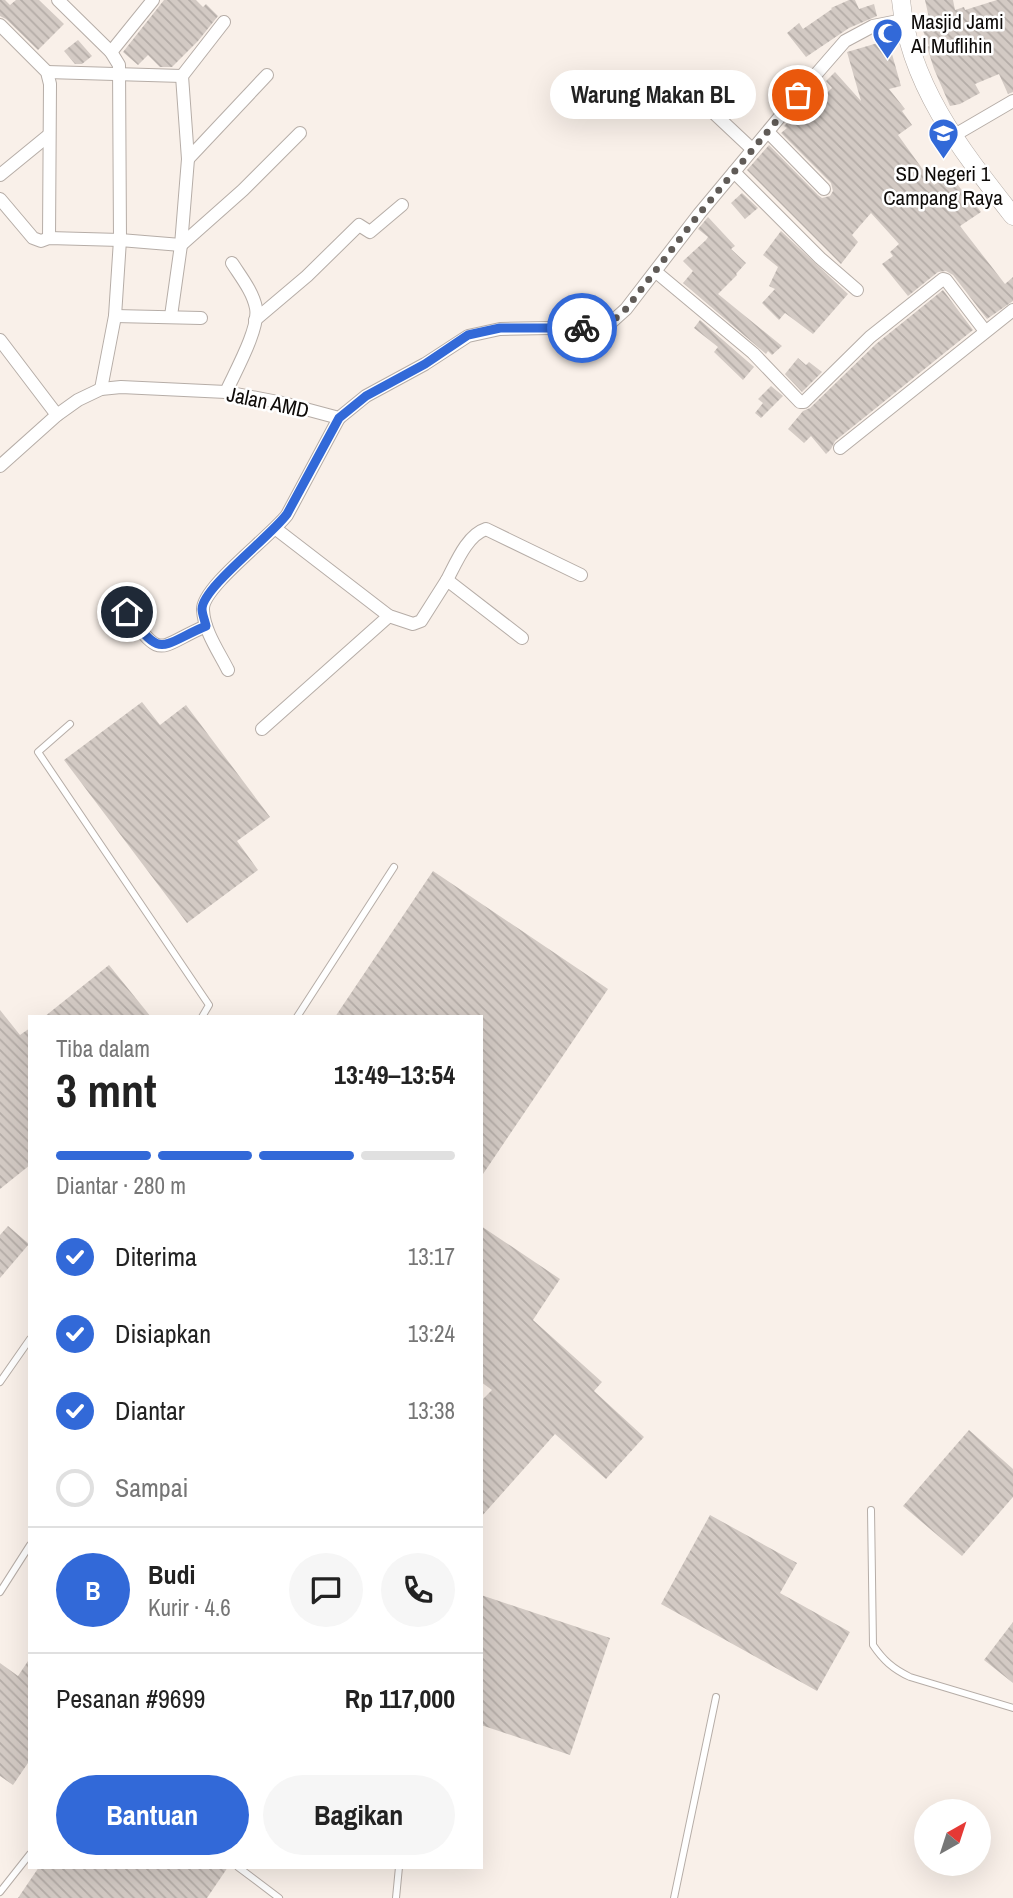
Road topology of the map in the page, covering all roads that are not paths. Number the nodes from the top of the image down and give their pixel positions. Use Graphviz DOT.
graph roads {
  1 [pos="58,0"];
  2 [pos="153,0"];
  3 [pos="901,0"];
  4 [pos="903,20"];
  5 [pos="224,22"];
  6 [pos="0,25"];
  7 [pos="111,52"];
  8 [pos="47,72"];
  9 [pos="120,75"];
  10 [pos="267,75"];
  11 [pos="181,76"];
  12 [pos="686,87"];
  13 [pos="1013,101"];
  14 [pos="768,132"];
  15 [pos="300,133"];
  16 [pos="49,135"];
  17 [pos="953,136"];
  18 [pos="752,149"];
  19 [pos="188,159"];
  20 [pos="734,172"];
  21 [pos="0,175"];
  22 [pos="824,190"];
  23 [pos="0,199"];
  24 [pos="402,205"];
  25 [pos="1013,216"];
  26 [pos="49,238"];
  27 [pos="120,240"];
  28 [pos="181,245"];
  29 [pos="232,263"];
  30 [pos="656,272"];
  31 [pos="857,290"];
  32 [pos="1013,310"];
  33 [pos="115,316"];
  34 [pos="171,317"];
  35 [pos="201,318"];
  36 [pos="255,320"];
  37 [pos="985,331"];
  38 [pos="0,340"];
  39 [pos="101,389"];
  40 [pos="226,392"];
  41 [pos="57,415"];
  42 [pos="339,418"];
  43 [pos="839,448"];
  44 [pos="0,466"];
  45 [pos="276,529"];
  46 [pos="581,575"];
  47 [pos="447,580"];
  48 [pos="127,612"];
  49 [pos="389,615"];
  50 [pos="206,626"];
  51 [pos="522,638"];
  52 [pos="228,670"];
  53 [pos="70,724"];
  54 [pos="262,729"];
  55 [pos="394,867"];
  56 [pos="203,1015"];
  57 [pos="297,1015"];
  58 [pos="28,1342"];
  59 [pos="0,1382"];
  60 [pos="871,1510"];
  61 [pos="28,1548"];
  62 [pos="0,1592"];
  63 [pos="716,1697"];
  64 [pos="1013,1708"];
  65 [pos="28,1857"];
  66 [pos="241,1869"];
  67 [pos="399,1869"];
  68 [pos="0,1892"];
  69 [pos="279,1898"];
  70 [pos="396,1898"];
  71 [pos="674,1898"];
  1 -- 7 [label="street"];
  2 -- 7 [label="street"];
  3 -- 4 [label="main road"];
  4 -- 14 [label="street, Jalan AMD"];
  4 -- 17 [label="main road"];
  5 -- 11 [label="street"];
  6 -- 8 [label="street"];
  7 -- 9 [label="street"];
  8 -- 9 [label="street"];
  8 -- 16 [label="street"];
  9 -- 11 [label="street"];
  9 -- 27 [label="street"];
  10 -- 19 [label="street"];
  11 -- 19 [label="street"];
  12 -- 18 [label="street"];
  13 -- 17 [label="street"];
  14 -- 18 [label="street, Jalan AMD"];
  14 -- 22 [label="street"];
  15 -- 28 [label="street"];
  16 -- 21 [label="street"];
  16 -- 26 [label="street"];
  17 -- 25 [label="main road"];
  18 -- 20 [label="street, Jalan AMD"];
  19 -- 28 [label="street"];
  20 -- 30 [label="street, Jalan AMD"];
  20 -- 31 [label="street"];
  23 -- 26 [label="street"];
  24 -- 36 [label="street"];
  26 -- 27 [label="street"];
  27 -- 28 [label="street"];
  27 -- 33 [label="street"];
  28 -- 34 [label="street"];
  29 -- 36 [label="street"];
  30 -- 37 [label="street"];
  30 -- 42 [label="street, Jalan AMD"];
  32 -- 37 [label="street"];
  33 -- 34 [label="street"];
  33 -- 39 [label="street"];
  34 -- 35 [label="street"];
  36 -- 40 [label="street"];
  37 -- 43 [label="street"];
  38 -- 41 [label="street"];
  39 -- 40 [label="street, Jalan AMD"];
  39 -- 41 [label="street, Jalan AMD"];
  40 -- 42 [label="street, Jalan AMD"];
  41 -- 44 [label="street, Jalan AMD"];
  42 -- 45 [label="street"];
  45 -- 49 [label="street"];
  45 -- 50 [label="street"];
  46 -- 47 [label="street"];
  47 -- 49 [label="street"];
  47 -- 51 [label="street"];
  48 -- 50 [label="street"];
  49 -- 54 [label="street"];
  50 -- 52 [label="street"];
  53 -- 56 [label="lane"];
  55 -- 57 [label="lane"];
  58 -- 59 [label="lane"];
  60 -- 64 [label="lane"];
  61 -- 62 [label="lane"];
  63 -- 71 [label="lane"];
  65 -- 68 [label="lane"];
  66 -- 69 [label="lane"];
  67 -- 70 [label="lane"];
}
